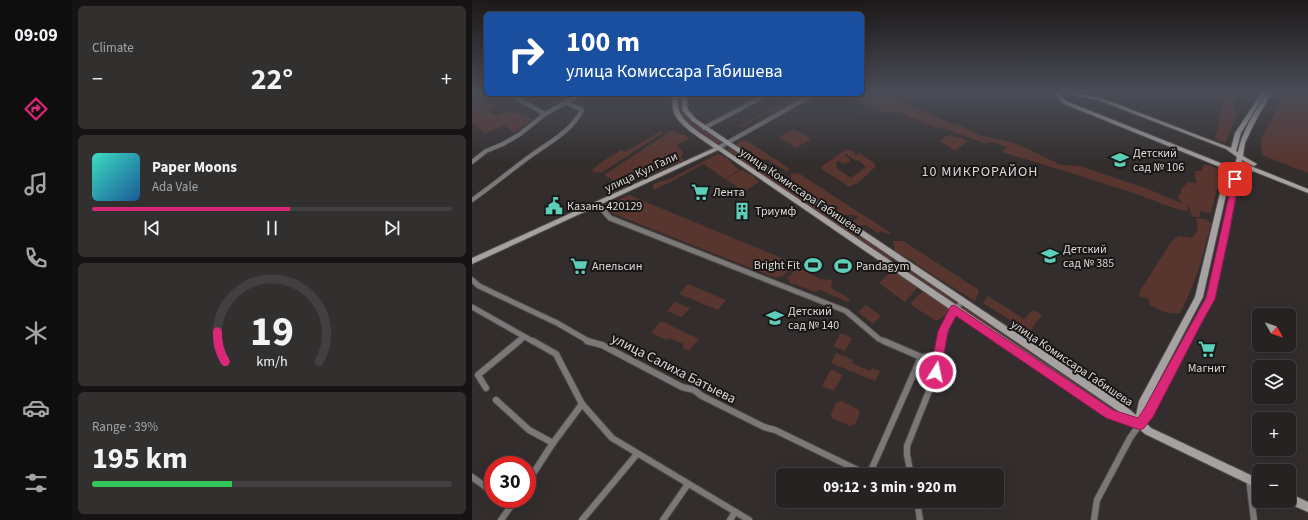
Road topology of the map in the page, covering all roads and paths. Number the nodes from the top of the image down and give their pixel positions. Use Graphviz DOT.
graph roads {
  1 [pos="542,116"];
  2 [pos="579,116"];
  3 [pos="677,116"];
  4 [pos="690,116"];
  5 [pos="726,116"];
  6 [pos="774,116"];
  7 [pos="1098,116"];
  8 [pos="1144,116"];
  9 [pos="1249,116"];
  10 [pos="1257,116"];
  11 [pos="704,128"];
  12 [pos="1238,134"];
  13 [pos="1245,137"];
  14 [pos="727,143"];
  15 [pos="718,148"];
  16 [pos="486,151"];
  17 [pos="1233,151"];
  18 [pos="472,157"];
  19 [pos="1240,157"];
  20 [pos="472,162"];
  21 [pos="1238,165"];
  22 [pos="1229,167"];
  23 [pos="1308,186"];
  24 [pos="1225,189"];
  25 [pos="1308,191"];
  26 [pos="1233,192"];
  27 [pos="472,200"];
  28 [pos="598,204"];
  29 [pos="1215,230"];
  30 [pos="1225,234"];
  31 [pos="898,258"];
  32 [pos="472,261"];
  33 [pos="890,265"];
  34 [pos="472,280"];
  35 [pos="962,301"];
  36 [pos="472,307"];
  37 [pos="954,309"];
  38 [pos="1183,328"];
  39 [pos="1191,332"];
  40 [pos="524,337"];
  41 [pos="939,355"];
  42 [pos="921,357"];
  43 [pos="1079,380"];
  44 [pos="486,388"];
  45 [pos="1073,389"];
  46 [pos="496,400"];
  47 [pos="582,404"];
  48 [pos="1140,424"];
  49 [pos="553,443"];
  50 [pos="638,454"];
  51 [pos="854,468"];
  52 [pos="871,468"];
  53 [pos="910,468"];
  54 [pos="536,469"];
  55 [pos="472,477"];
  56 [pos="1249,479"];
  57 [pos="1252,480"];
  58 [pos="688,484"];
  59 [pos="484,486"];
  60 [pos="1296,501"];
  61 [pos="1308,507"];
  62 [pos="510,508"];
  63 [pos="918,508"];
  64 [pos="735,512"];
  65 [pos="501,520"];
  66 [pos="582,520"];
  67 [pos="662,520"];
  68 [pos="730,520"];
  69 [pos="749,520"];
  70 [pos="920,520"];
  71 [pos="1094,520"];
  72 [pos="1254,520"];
  1 -- 16 [label="street"];
  2 -- 27 [label="street"];
  3 -- 15 [label="street, улица Комиссара Габишева"];
  4 -- 11 [label="street, улица Комиссара Габишева"];
  5 -- 11 [label="street"];
  6 -- 14 [label="street, улица Кул Гали"];
  7 -- 22 [label="street"];
  8 -- 17 [label="street"];
  9 -- 12 [label="street"];
  10 -- 13 [label="street"];
  11 -- 14 [label="street, улица Комиссара Габишева"];
  12 -- 13 [label="street"];
  12 -- 17 [label="street"];
  13 -- 19 [label="street"];
  14 -- 15 [label="street, улица Кул Гали"];
  14 -- 31 [label="street, улица Комиссара Габишева"];
  15 -- 28 [label="street, улица Кул Гали"];
  15 -- 33 [label="street, улица Комиссара Габишева"];
  16 -- 18 [label="street"];
  16 -- 20 [label="street"];
  17 -- 19 [label="street"];
  19 -- 21 [label="street"];
  19 -- 23 [label="street"];
  21 -- 22 [label="street"];
  21 -- 25 [label="street"];
  21 -- 26 [label="street"];
  22 -- 24 [label="street"];
  24 -- 26 [label="street"];
  24 -- 29 [label="street"];
  26 -- 30 [label="street"];
  28 -- 32 [label="street, улица Кул Гали"];
  28 -- 42 [label="street"];
  29 -- 30 [label="street"];
  29 -- 38 [label="street"];
  30 -- 39 [label="street"];
  31 -- 33 [label="street"];
  31 -- 35 [label="street, улица Комиссара Габишева"];
  33 -- 37 [label="street, улица Комиссара Габишева"];
  34 -- 51 [label="street, улица Салиха Батыева"];
  35 -- 37 [label="street"];
  35 -- 43 [label="street, улица Комиссара Габишева"];
  36 -- 40 [label="street"];
  37 -- 41 [label="street"];
  37 -- 45 [label="street, улица Комиссара Габишева"];
  38 -- 39 [label="street"];
  38 -- 48 [label="street"];
  39 -- 48 [label="street"];
  40 -- 44 [label="street"];
  40 -- 47 [label="street"];
  41 -- 42 [label="street"];
  41 -- 53 [label="street"];
  42 -- 52 [label="street, улица Салиха Батыева"];
  43 -- 45 [label="street"];
  43 -- 48 [label="street, улица Комиссара Габишева"];
  45 -- 48 [label="street, улица Комиссара Габишева"];
  46 -- 49 [label="street"];
  47 -- 49 [label="street"];
  47 -- 50 [label="street"];
  48 -- 56 [label="street"];
  48 -- 71 [label="street"];
  49 -- 54 [label="street"];
  50 -- 58 [label="street"];
  50 -- 66 [label="street"];
  55 -- 59 [label="street"];
  56 -- 57 [label="street"];
  56 -- 72 [label="street"];
  58 -- 64 [label="street"];
  58 -- 67 [label="street"];
  60 -- 61 [label="street"];
  62 -- 65 [label="street"];
  63 -- 70 [label="street"];
  64 -- 68 [label="street"];
  64 -- 69 [label="street"];
}
